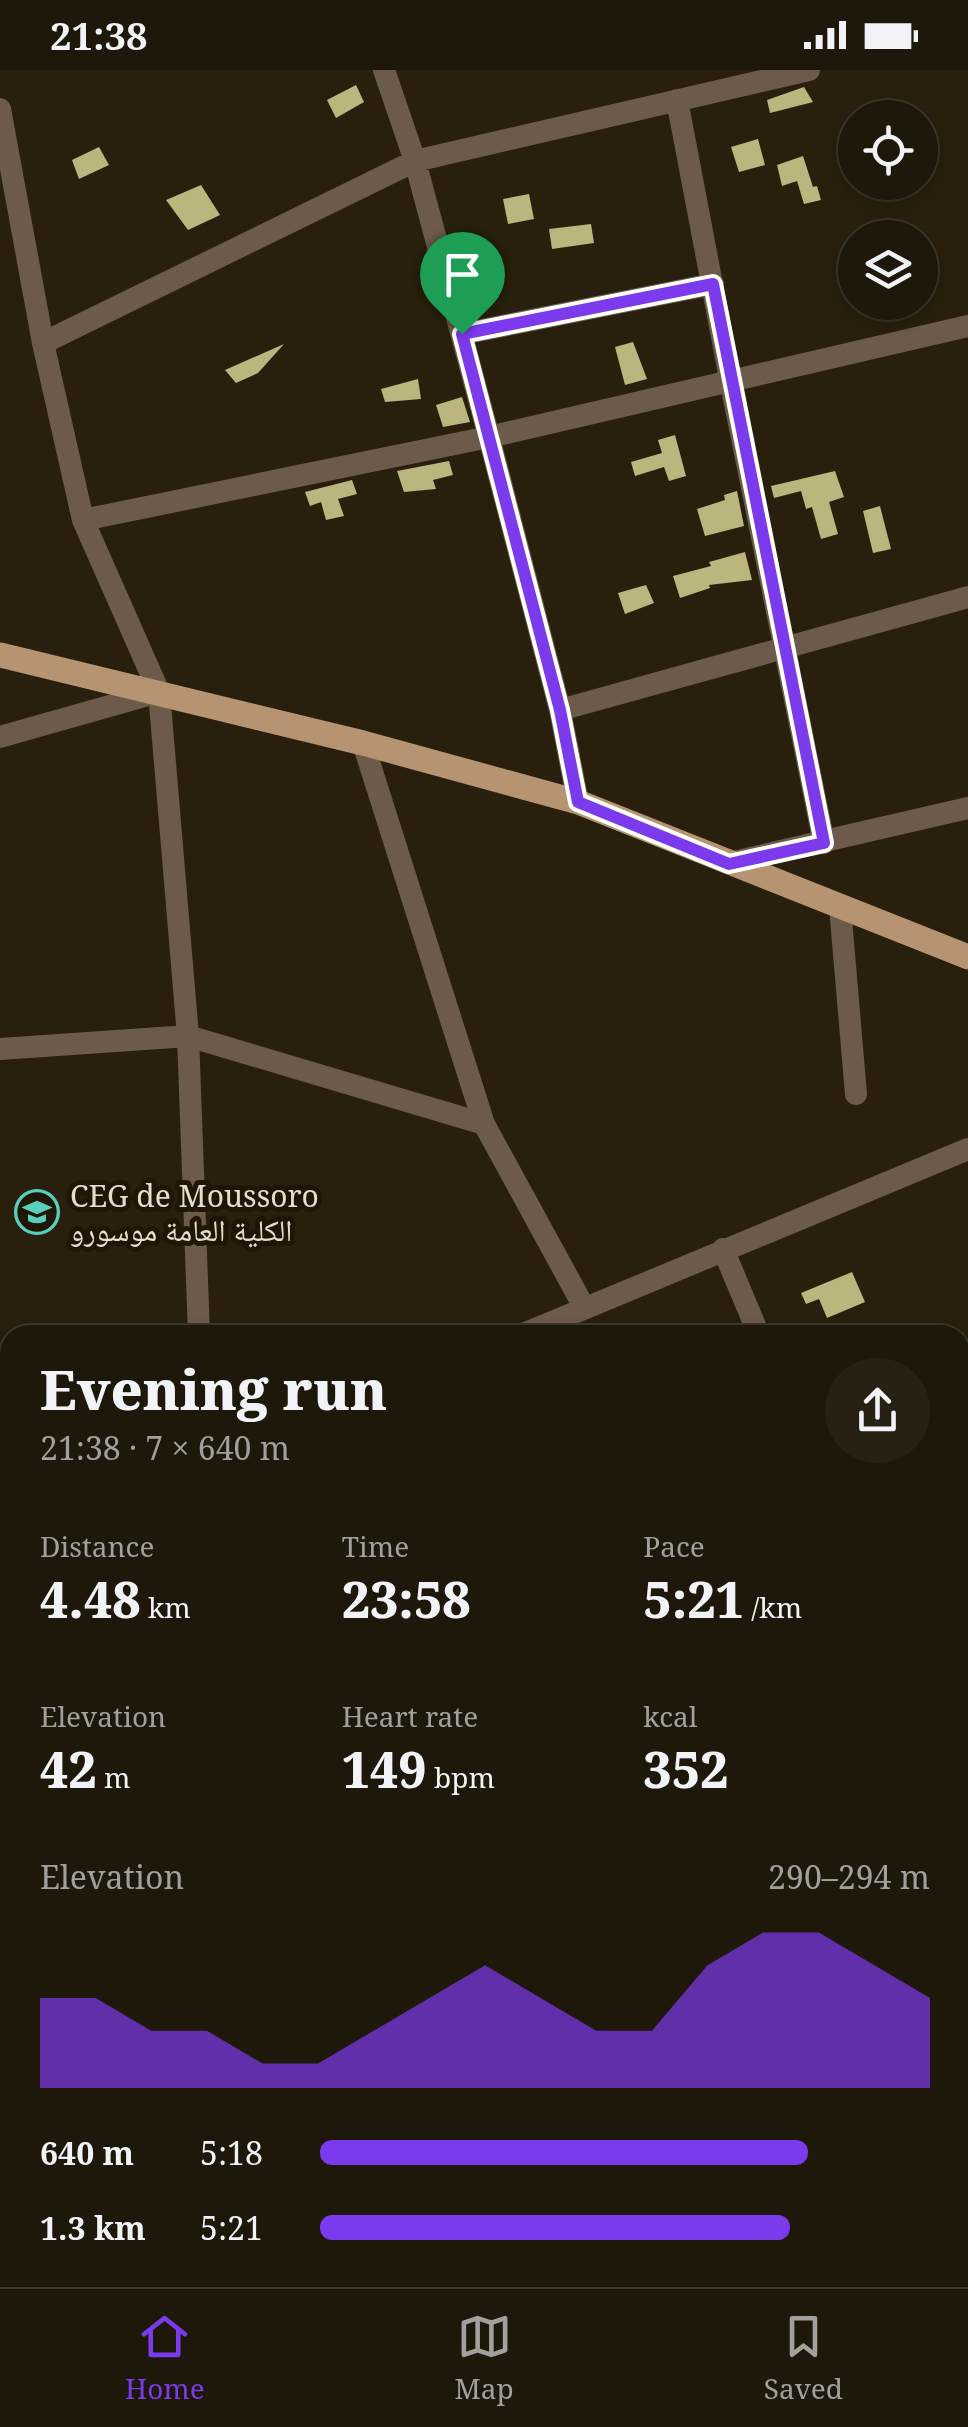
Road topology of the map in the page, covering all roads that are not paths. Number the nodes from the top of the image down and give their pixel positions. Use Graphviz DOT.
graph roads {
  1 [pos="384,70"];
  2 [pos="797,72"];
  3 [pos="678,100"];
  4 [pos="0,109"];
  5 [pos="415,161"];
  6 [pos="713,284"];
  7 [pos="968,326"];
  8 [pos="462,334"];
  9 [pos="43,343"];
  10 [pos="730,384"];
  11 [pos="490,438"];
  12 [pos="83,520"];
  13 [pos="968,597"];
  14 [pos="784,646"];
  15 [pos="0,655"];
  16 [pos="159,692"];
  17 [pos="560,710"];
  18 [pos="0,737"];
  19 [pos="363,743"];
  20 [pos="578,802"];
  21 [pos="968,808"];
  22 [pos="824,843"];
  23 [pos="729,864"];
  24 [pos="840,906"];
  25 [pos="968,957"];
  26 [pos="188,1036"];
  27 [pos="0,1049"];
  28 [pos="856,1094"];
  29 [pos="484,1124"];
  30 [pos="968,1149"];
  31 [pos="723,1249"];
  32 [pos="584,1307"];
  33 [pos="199,1325"];
  34 [pos="543,1325"];
  35 [pos="755,1325"];
  1 -- 5 [label="street"];
  2 -- 3 [label="street"];
  3 -- 5 [label="street"];
  3 -- 6 [label="street"];
  4 -- 9 [label="street"];
  5 -- 8 [label="street"];
  5 -- 9 [label="street"];
  6 -- 8 [label="street"];
  6 -- 10 [label="street"];
  7 -- 10 [label="street"];
  8 -- 11 [label="street"];
  9 -- 12 [label="street"];
  10 -- 11 [label="street"];
  10 -- 14 [label="street"];
  11 -- 12 [label="street"];
  11 -- 17 [label="street"];
  12 -- 16 [label="street"];
  13 -- 14 [label="street"];
  14 -- 17 [label="street"];
  14 -- 22 [label="street"];
  15 -- 16 [label="main road"];
  16 -- 18 [label="street"];
  16 -- 19 [label="main road"];
  16 -- 26 [label="street"];
  17 -- 20 [label="street"];
  19 -- 20 [label="main road"];
  19 -- 29 [label="street"];
  20 -- 23 [label="main road"];
  21 -- 22 [label="street"];
  22 -- 23 [label="street"];
  23 -- 24 [label="main road"];
  24 -- 25 [label="main road"];
  24 -- 28 [label="street"];
  26 -- 27 [label="street"];
  26 -- 29 [label="street"];
  26 -- 33 [label="street"];
  29 -- 32 [label="street"];
  30 -- 31 [label="street"];
  31 -- 32 [label="street"];
  31 -- 35 [label="street"];
  32 -- 34 [label="street"];
}
